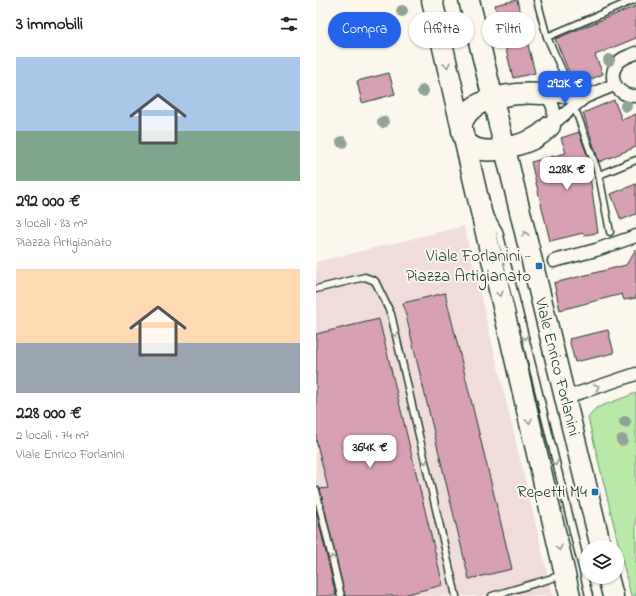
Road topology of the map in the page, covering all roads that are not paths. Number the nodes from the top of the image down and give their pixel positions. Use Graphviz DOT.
graph roads {
  1 [pos="432,0"];
  2 [pos="468,0"];
  3 [pos="537,0"];
  4 [pos="634,0"];
  5 [pos="547,37"];
  6 [pos="636,53"];
  7 [pos="614,85"];
  8 [pos="570,88"];
  9 [pos="542,94"];
  10 [pos="636,96"];
  11 [pos="585,97"];
  12 [pos="493,99"];
  13 [pos="577,114"];
  14 [pos="550,126"];
  15 [pos="462,133"];
  16 [pos="505,149"];
  17 [pos="636,160"];
  18 [pos="599,175"];
  19 [pos="475,188"];
  20 [pos="610,232"];
  21 [pos="636,236"];
  22 [pos="554,261"];
  23 [pos="316,289"];
  24 [pos="636,374"];
  25 [pos="567,408"];
  26 [pos="316,490"];
  27 [pos="599,540"];
  28 [pos="565,575"];
  29 [pos="610,584"];
  30 [pos="341,596"];
  31 [pos="456,596"];
  32 [pos="492,596"];
  33 [pos="570,596"];
  34 [pos="589,596"];
  35 [pos="613,596"];
  1 -- 15 [label="main road, Viale Enrico Forlanini, one-way"];
  2 -- 12 [label="main road, Viale Enrico Forlanini"];
  3 -- 5 [label="lane"];
  4 -- 5 [label="lane"];
  5 -- 8 [label="lane"];
  6 -- 7 [label="street"];
  7 -- 10 [label="street"];
  7 -- 11 [label="street"];
  9 -- 11 [label="street"];
  9 -- 12 [label="main road"];
  9 -- 14 [label="street"];
  11 -- 14 [label="street"];
  12 -- 15 [label="main road"];
  12 -- 16 [label="main road, Viale Enrico Forlanini"];
  13 -- 18 [label="lane"];
  14 -- 16 [label="main road"];
  15 -- 16 [label="main road"];
  15 -- 19 [label="main road, Viale Enrico Forlanini"];
  25 -- 16 [label="main road, Viale Enrico Forlanini, one-way"];
  17 -- 18 [label="lane"];
  18 -- 20 [label="lane"];
  19 -- 28 [label="main road, Viale Enrico Forlanini, one-way"];
  19 -- 34 [label="lane, Viale Enrico Forlanini, one-way"];
  21 -- 22 [label="street"];
  23 -- 31 [label="lane, one-way"];
  25 -- 24 [label="street, one-way"];
  25 -- 27 [label="main road, Viale Enrico Forlanini"];
  30 -- 26 [label="lane, one-way"];
  28 -- 32 [label="lane"];
  28 -- 33 [label="main road, Viale Enrico Forlanini"];
  29 -- 35 [label="main road"];
}
